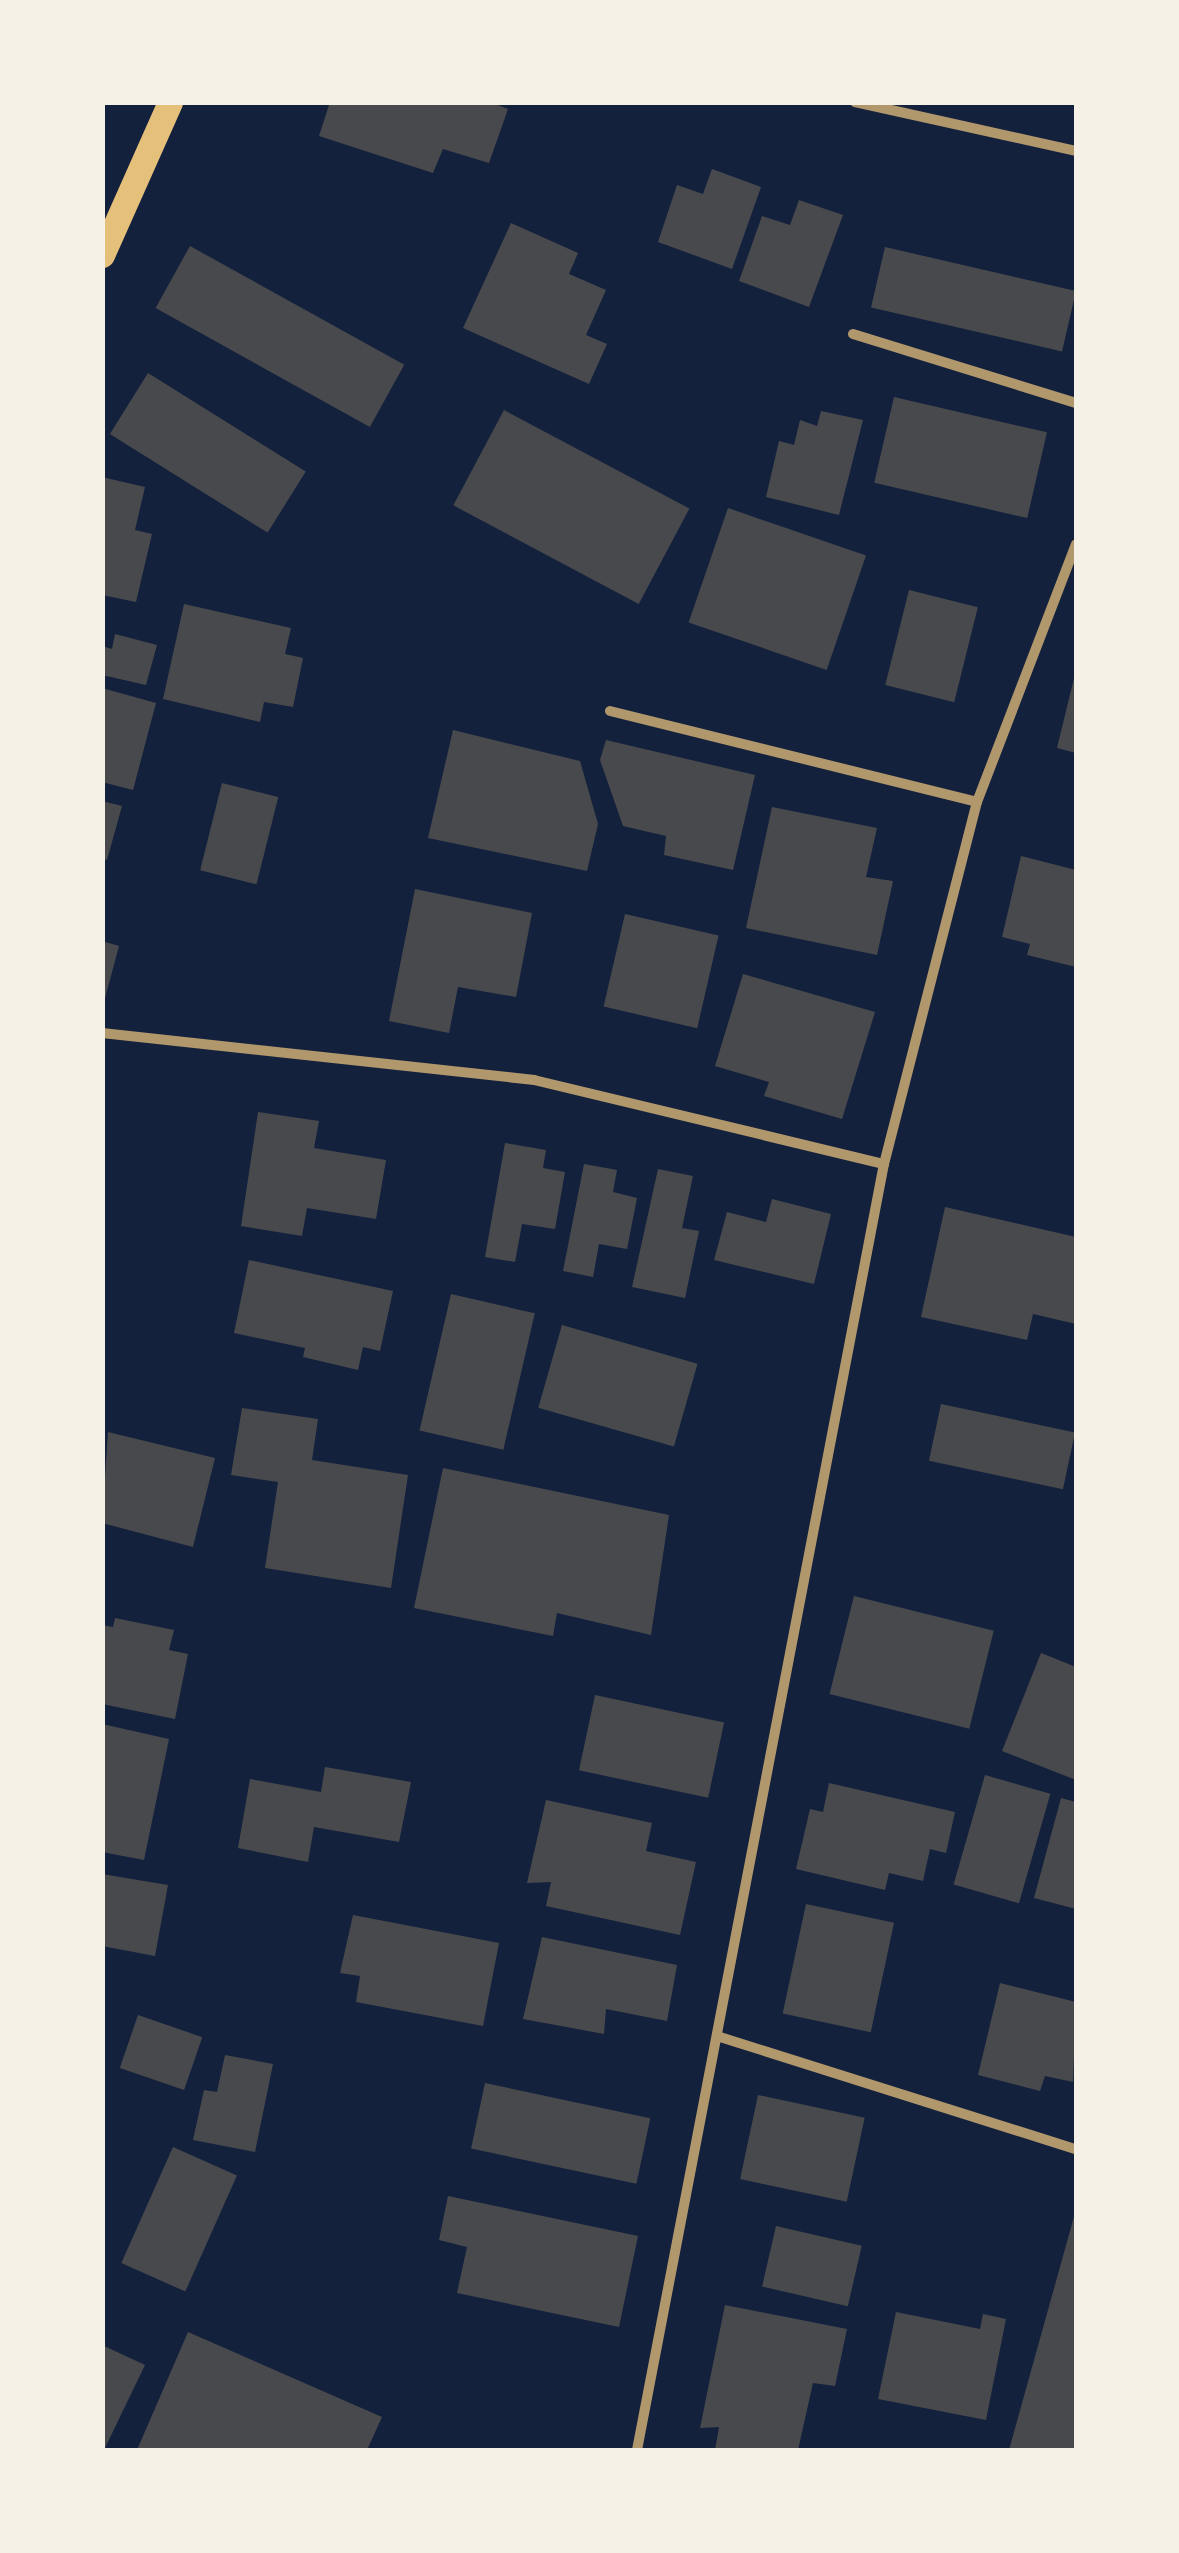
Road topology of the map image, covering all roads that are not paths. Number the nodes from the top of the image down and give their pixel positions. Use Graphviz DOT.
graph roads {
  1 [pos="170,102"];
  2 [pos="855,102"];
  3 [pos="1076,152"];
  4 [pos="102,255"];
  5 [pos="852,334"];
  6 [pos="1076,403"];
  7 [pos="1076,544"];
  8 [pos="610,710"];
  9 [pos="977,802"];
  10 [pos="102,1033"];
  11 [pos="884,1164"];
  12 [pos="720,2037"];
  13 [pos="1076,2148"];
  14 [pos="637,2450"];
  1 -- 4 [label="main road"];
  2 -- 3 [label="street"];
  5 -- 6 [label="street"];
  7 -- 9 [label="street"];
  8 -- 9 [label="street"];
  9 -- 11 [label="street"];
  10 -- 11 [label="street"];
  11 -- 12 [label="street"];
  12 -- 13 [label="street"];
  12 -- 14 [label="street"];
}
